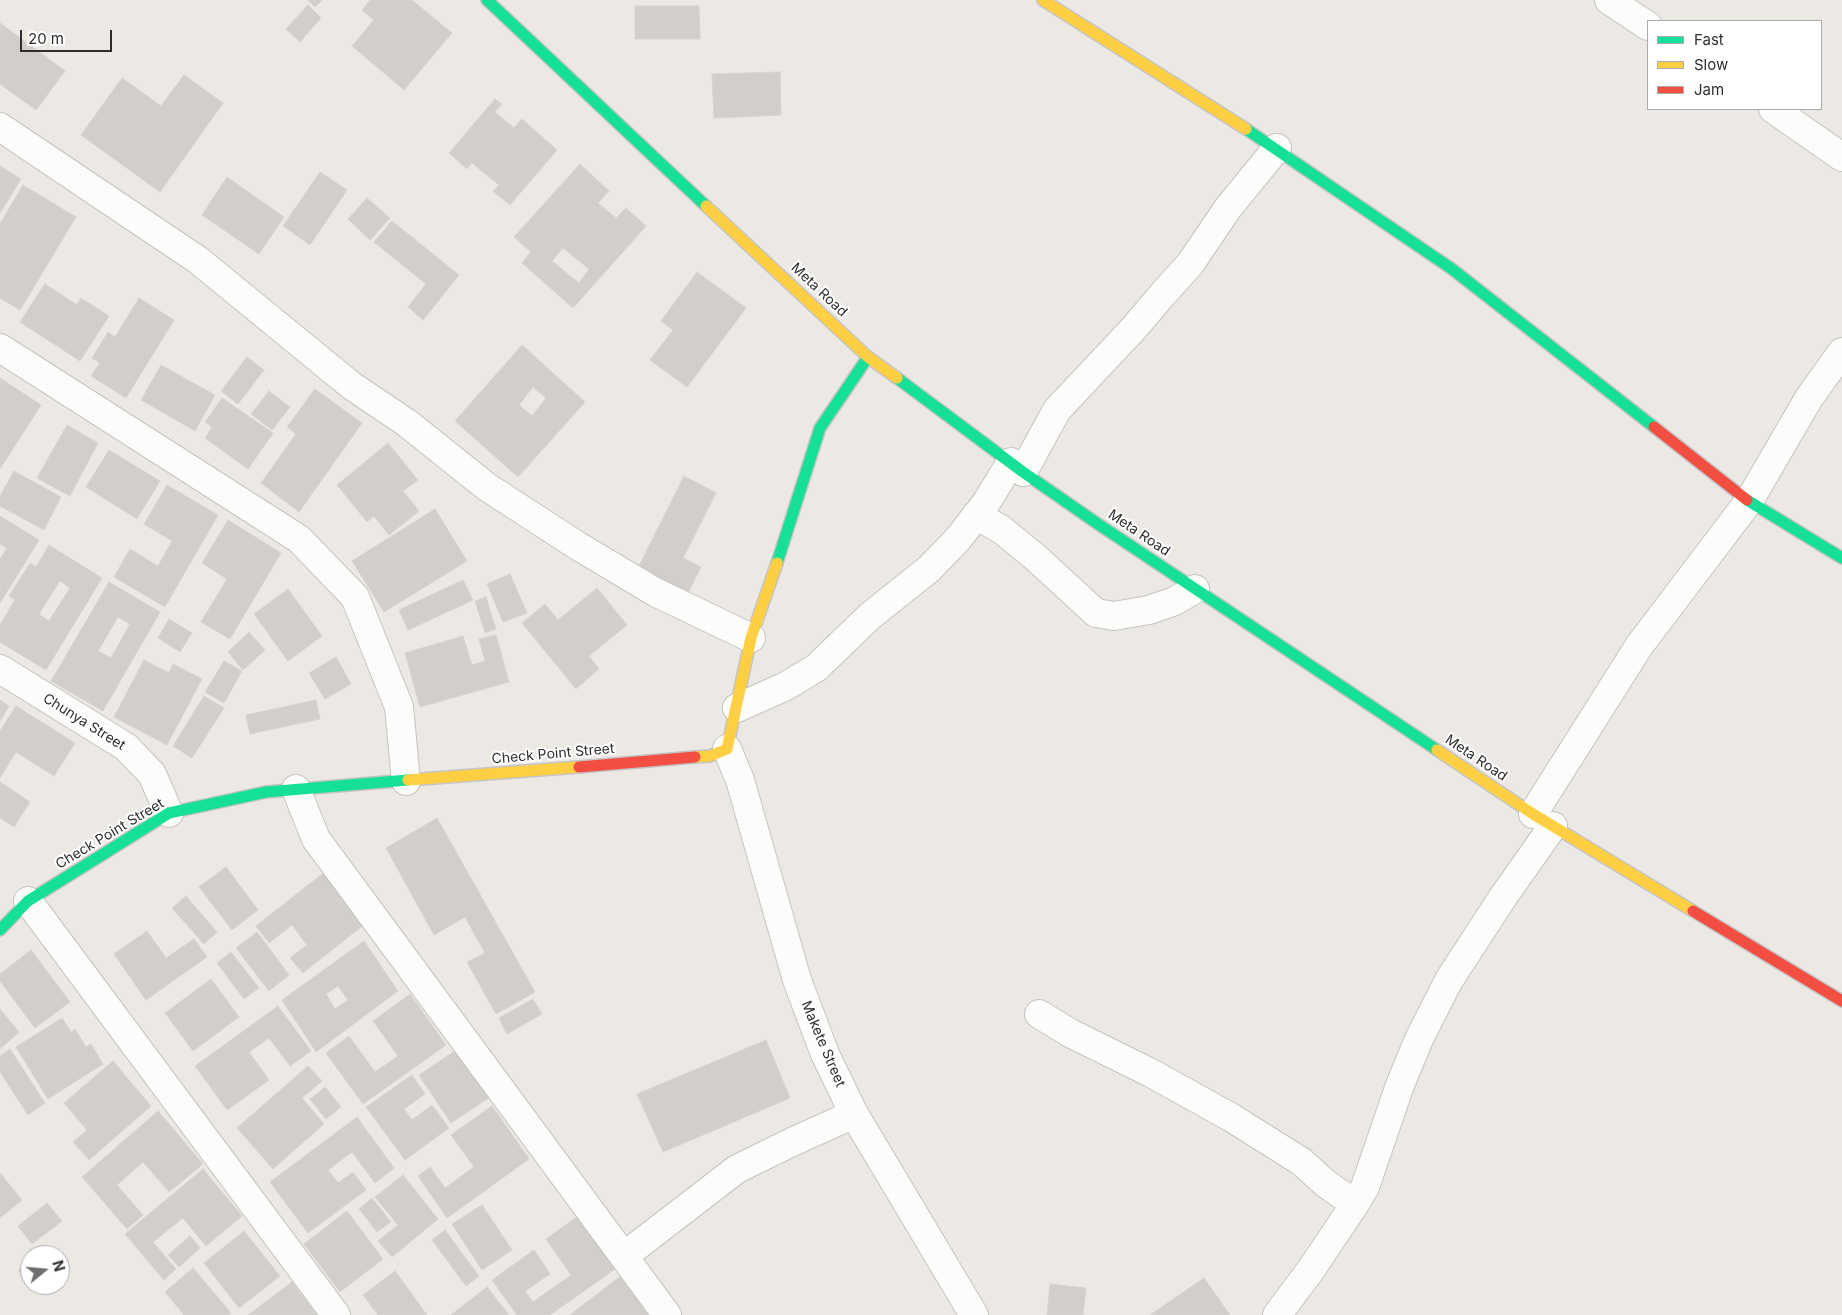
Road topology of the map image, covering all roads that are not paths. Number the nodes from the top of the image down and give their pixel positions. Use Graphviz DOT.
graph roads {
  1 [pos="487,0"];
  2 [pos="1043,0"];
  3 [pos="1609,0"];
  4 [pos="1647,25"];
  5 [pos="1774,110"];
  6 [pos="0,127"];
  7 [pos="1277,148"];
  8 [pos="1842,157"];
  9 [pos="0,348"];
  10 [pos="1842,352"];
  11 [pos="868,357"];
  12 [pos="1017,467"];
  13 [pos="1748,501"];
  14 [pos="976,515"];
  15 [pos="1842,558"];
  16 [pos="1195,589"];
  17 [pos="751,638"];
  18 [pos="0,669"];
  19 [pos="737,708"];
  20 [pos="727,749"];
  21 [pos="406,781"];
  22 [pos="296,789"];
  23 [pos="169,813"];
  24 [pos="1543,820"];
  25 [pos="28,901"];
  26 [pos="0,930"];
  27 [pos="1842,1001"];
  28 [pos="1039,1014"];
  29 [pos="854,1114"];
  30 [pos="1355,1204"];
  31 [pos="624,1256"];
  32 [pos="336,1315"];
  33 [pos="667,1315"];
  34 [pos="974,1315"];
  35 [pos="1277,1315"];
  1 -- 11 [label="street, Meta Road"];
  2 -- 7 [label="street"];
  3 -- 4 [label="street"];
  5 -- 8 [label="street"];
  6 -- 17 [label="street"];
  7 -- 12 [label="street"];
  7 -- 13 [label="street"];
  9 -- 21 [label="street"];
  10 -- 13 [label="street"];
  11 -- 12 [label="street, Meta Road"];
  11 -- 17 [label="street"];
  12 -- 14 [label="street"];
  12 -- 16 [label="street, Meta Road"];
  13 -- 15 [label="street"];
  13 -- 24 [label="street"];
  14 -- 16 [label="street"];
  14 -- 19 [label="street"];
  16 -- 24 [label="street, Meta Road"];
  17 -- 19 [label="street"];
  18 -- 23 [label="street, Chunya Street"];
  19 -- 20 [label="street"];
  20 -- 21 [label="street, Check Point Street"];
  20 -- 29 [label="street, Makete Street"];
  21 -- 22 [label="street, Check Point Street"];
  22 -- 23 [label="street, Check Point Street"];
  22 -- 31 [label="street"];
  23 -- 25 [label="street, Check Point Street"];
  24 -- 27 [label="street, Meta Road"];
  24 -- 30 [label="street"];
  25 -- 26 [label="street, Check Point Street"];
  25 -- 32 [label="street"];
  28 -- 30 [label="street"];
  29 -- 31 [label="street"];
  29 -- 34 [label="street, Makete Street"];
  30 -- 35 [label="street"];
  31 -- 33 [label="street"];
}
